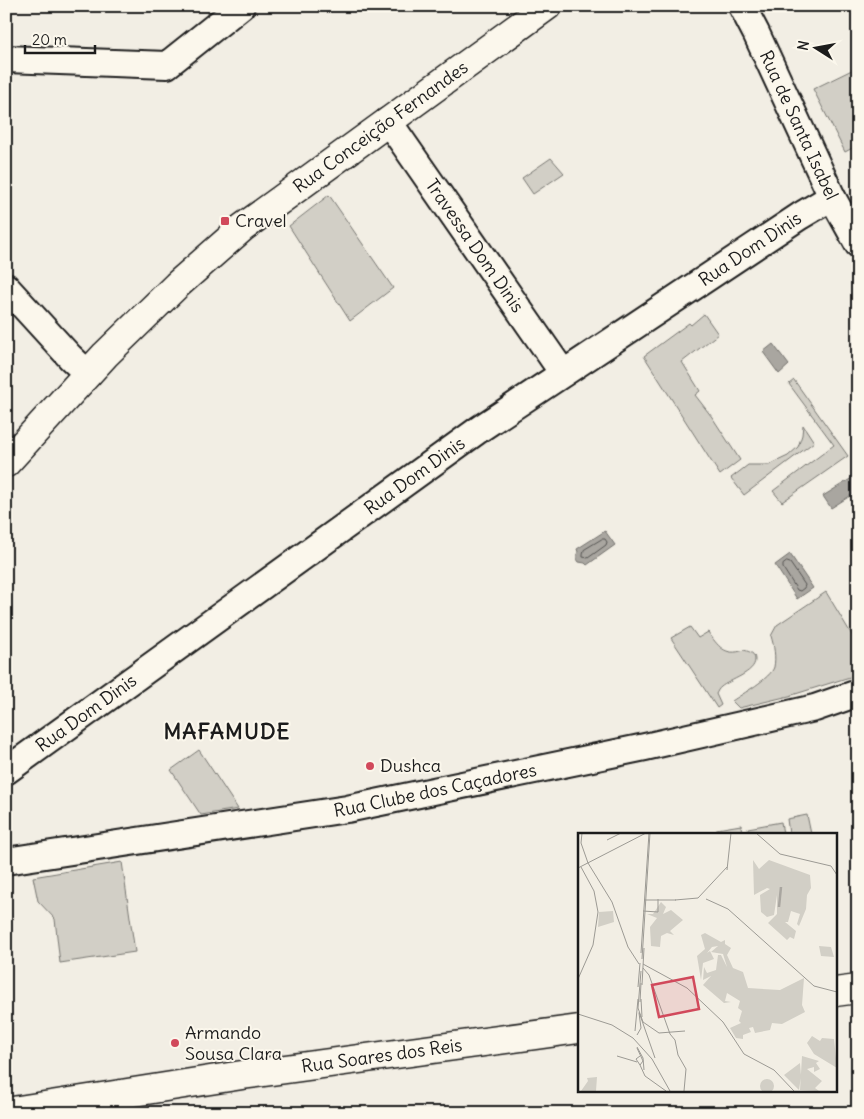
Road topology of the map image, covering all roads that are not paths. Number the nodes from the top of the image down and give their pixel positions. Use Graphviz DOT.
graph roads {
  1 [pos="241,6"];
  2 [pos="547,6"];
  3 [pos="742,6"];
  4 [pos="6,59"];
  5 [pos="388,121"];
  6 [pos="832,197"];
  7 [pos="858,244"];
  8 [pos="6,287"];
  9 [pos="563,373"];
  10 [pos="88,374"];
  11 [pos="6,463"];
  12 [pos="858,693"];
  13 [pos="6,771"];
  14 [pos="6,861"];
  15 [pos="858,989"];
  16 [pos="836,992"];
  17 [pos="578,1029"];
  18 [pos="6,1112"];
  1 -- 4 [label="street"];
  2 -- 5 [label="main road, Rua Conceição Fernandes"];
  3 -- 6 [label="street, Rua de Santa Isabel"];
  5 -- 9 [label="street, Travessa Dom Dinis"];
  5 -- 10 [label="main road, Rua Conceição Fernandes"];
  6 -- 7 [label="street, Rua de Santa Isabel"];
  6 -- 9 [label="street, Rua Dom Dinis"];
  8 -- 10 [label="street"];
  9 -- 13 [label="street, Rua Dom Dinis"];
  10 -- 11 [label="main road, Rua Conceição Fernandes"];
  12 -- 14 [label="street, Rua Clube dos Caçadores"];
  15 -- 16 [label="main road"];
  17 -- 18 [label="main road, Rua Soares dos Reis"];
}
